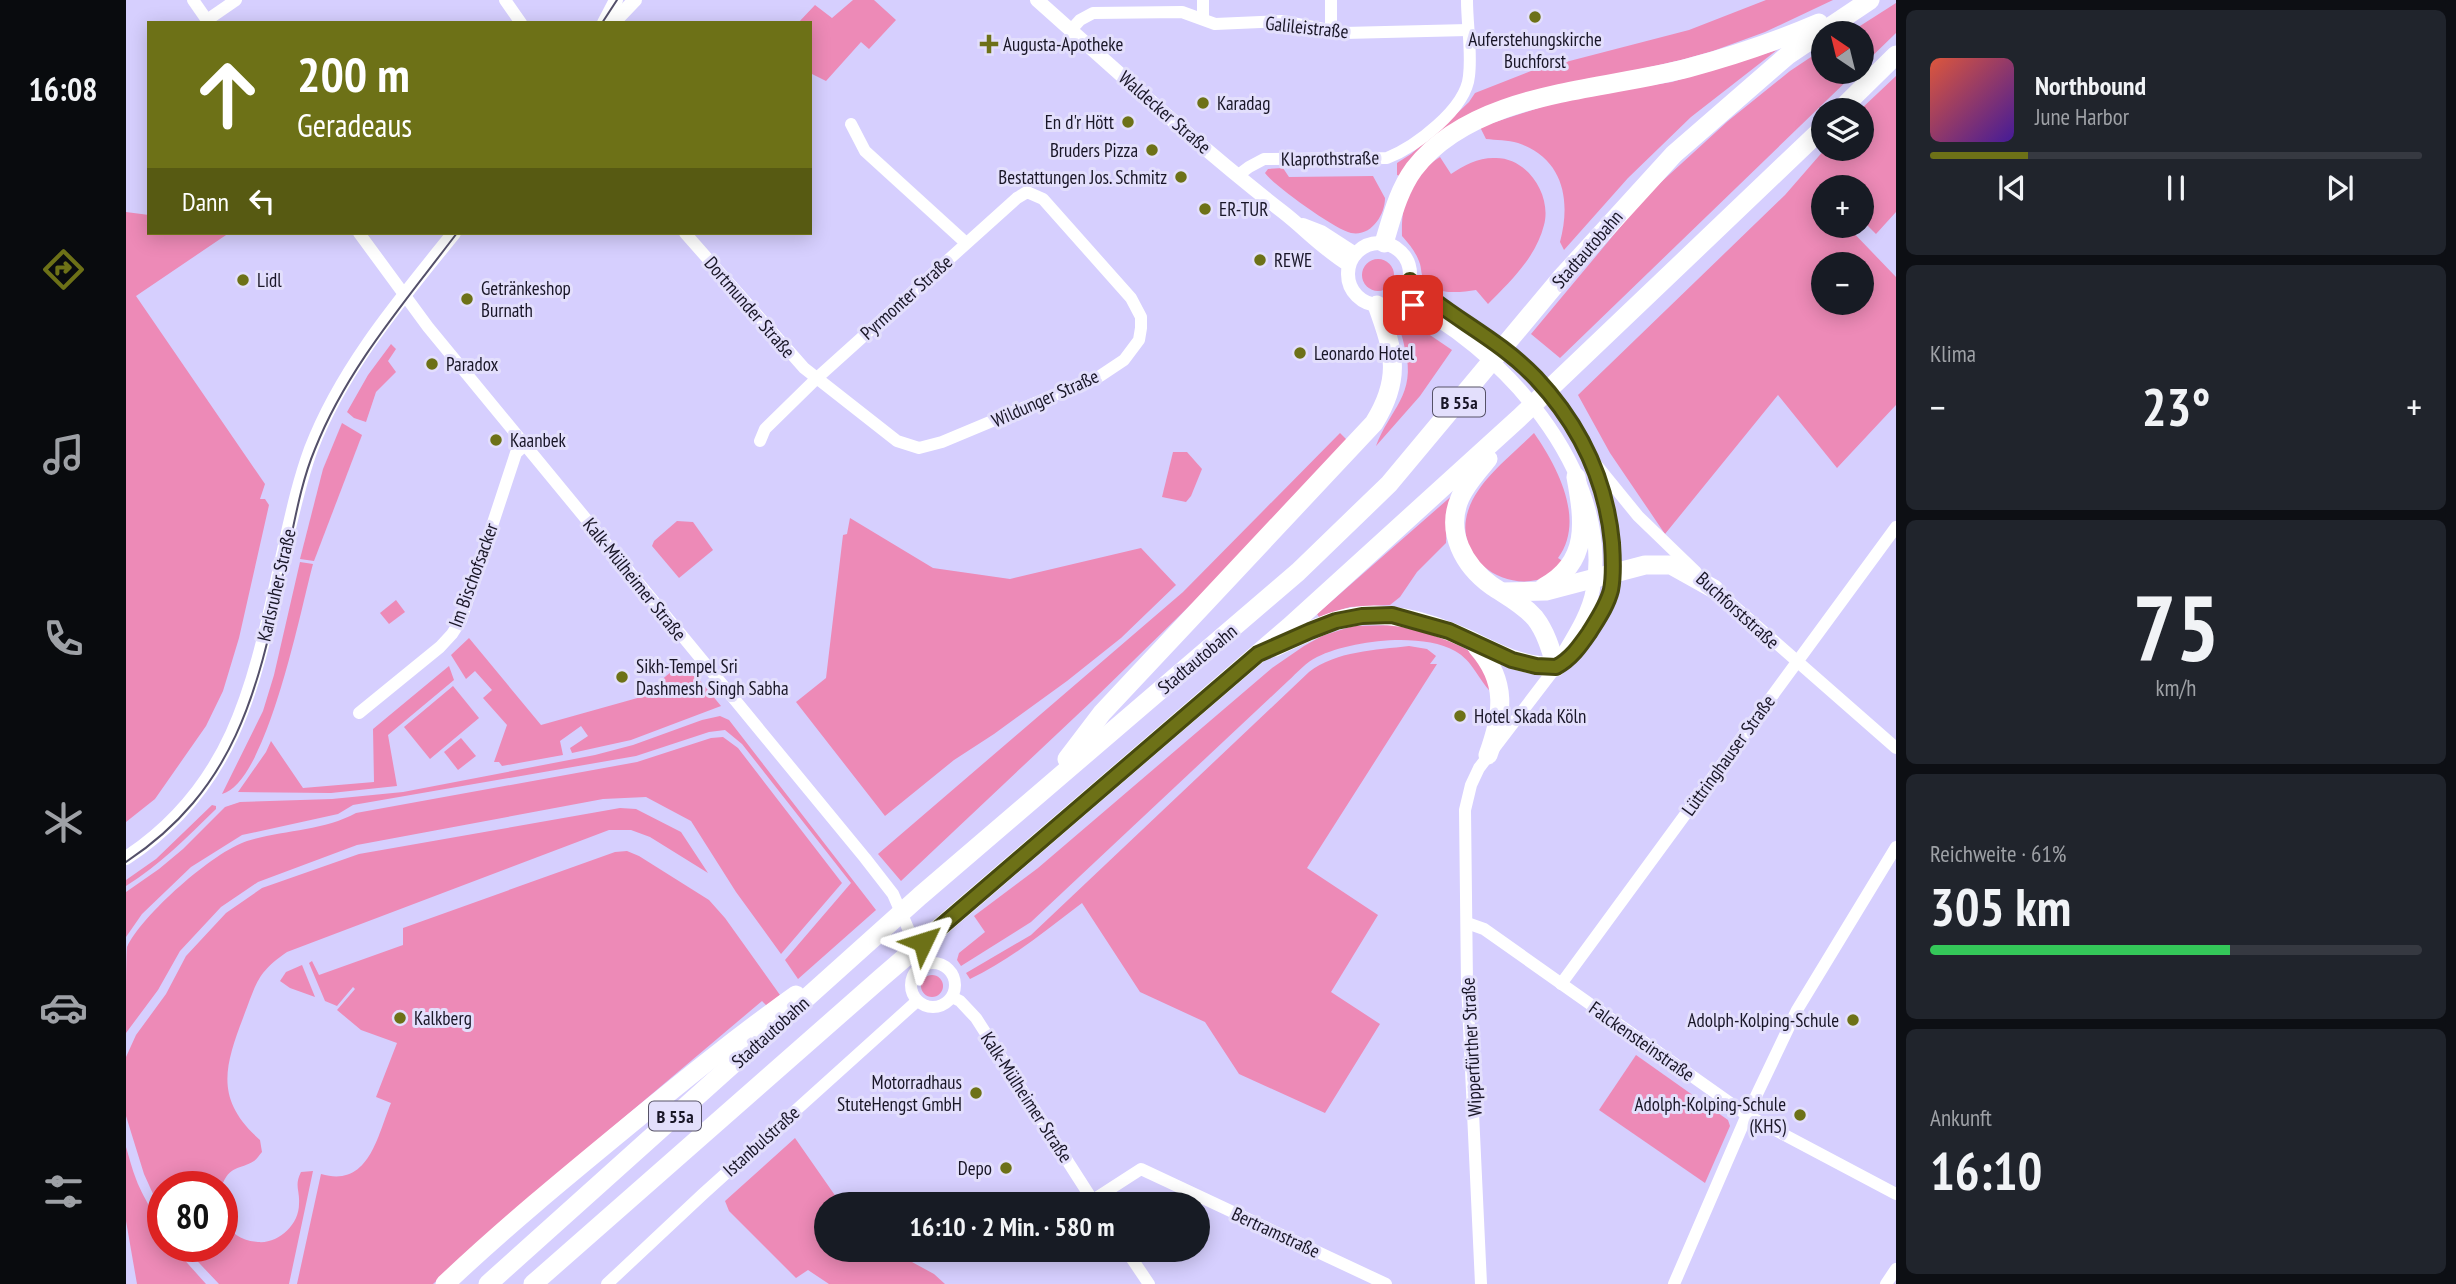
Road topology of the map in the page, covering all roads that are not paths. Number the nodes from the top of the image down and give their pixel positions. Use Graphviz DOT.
graph roads {
  1 [pos="193,0"];
  2 [pos="236,0"];
  3 [pos="505,0"];
  4 [pos="616,0"];
  5 [pos="635,0"];
  6 [pos="1037,0"];
  7 [pos="1203,0"];
  8 [pos="1331,0"];
  9 [pos="1467,0"];
  10 [pos="1863,4"];
  11 [pos="1203,19"];
  12 [pos="207,21"];
  13 [pos="209,21"];
  14 [pos="520,21"];
  15 [pos="605,21"];
  16 [pos="615,21"];
  17 [pos="1071,30"];
  18 [pos="1468,30"];
  19 [pos="1331,31"];
  20 [pos="1896,55"];
  21 [pos="1852,98"];
  22 [pos="851,124"];
  23 [pos="1811,139"];
  24 [pos="1237,176"];
  25 [pos="360,235"];
  26 [pos="452,235"];
  27 [pos="687,235"];
  28 [pos="966,243"];
  29 [pos="1384,243"];
  30 [pos="1352,259"];
  31 [pos="1410,281"];
  32 [pos="405,296"];
  33 [pos="1399,298"];
  34 [pos="1377,305"];
  35 [pos="1436,310"];
  36 [pos="817,378"];
  37 [pos="1519,418"];
  38 [pos="760,441"];
  39 [pos="525,445"];
  40 [pos="1590,455"];
  41 [pos="1573,470"];
  42 [pos="1896,527"];
  43 [pos="1604,574"];
  44 [pos="1714,589"];
  45 [pos="1502,592"];
  46 [pos="1534,592"];
  47 [pos="1472,641"];
  48 [pos="1258,654"];
  49 [pos="1796,663"];
  50 [pos="1556,667"];
  51 [pos="359,713"];
  52 [pos="1896,748"];
  53 [pos="1488,755"];
  54 [pos="1048,785"];
  55 [pos="1896,847"];
  56 [pos="126,858"];
  57 [pos="1467,923"];
  58 [pos="862,947"];
  59 [pos="924,965"];
  60 [pos="1561,984"];
  61 [pos="952,997"];
  62 [pos="917,1001"];
  63 [pos="1747,1115"];
  64 [pos="1088,1192"];
  65 [pos="1108,1192"];
  66 [pos="1190,1192"];
  67 [pos="1896,1194"];
  68 [pos="1210,1201"];
  69 [pos="564,1256"];
  70 [pos="1134,1262"];
  71 [pos="1896,1269"];
  72 [pos="1678,1283"];
  73 [pos="445,1284"];
  74 [pos="488,1284"];
  75 [pos="533,1284"];
  76 [pos="545,1284"];
  77 [pos="607,1284"];
  78 [pos="1149,1284"];
  79 [pos="1386,1284"];
  80 [pos="1480,1284"];
  81 [pos="1886,1284"];
  1 -- 12 [label="street"];
  2 -- 13 [label="street"];
  3 -- 14 [label="street"];
  4 -- 15 [label="street"];
  5 -- 16 [label="street"];
  6 -- 17 [label="street, Waldecker Straße"];
  7 -- 11 [label="street"];
  8 -- 19 [label="street"];
  9 -- 18 [label="street, Klaprothstraße"];
  10 -- 29 [label="highway"];
  10 -- 54 [label="highway, Stadtautobahn / B 55a"];
  11 -- 17 [label="street, Galileistraße"];
  11 -- 19 [label="street, Galileistraße"];
  17 -- 24 [label="street, Waldecker Straße"];
  18 -- 19 [label="street, Galileistraße"];
  18 -- 24 [label="street, Klaprothstraße"];
  20 -- 21 [label="highway"];
  22 -- 28 [label="street, Pyrmonter Straße"];
  23 -- 37 [label="highway, Stadtautobahn / B 55a"];
  24 -- 30 [label="street, Waldecker Straße"];
  25 -- 32 [label="street, Kalk-Mülheimer Straße"];
  26 -- 32 [label="street, Karlsruher Straße"];
  27 -- 36 [label="street, Dortmunder Straße"];
  28 -- 36 [label="street, Pyrmonter Straße"];
  28 -- 36 [label="street, Wildunger Straße"];
  29 -- 30 [label="street"];
  29 -- 31 [label="street"];
  30 -- 34 [label="street"];
  31 -- 33 [label="street"];
  31 -- 35 [label="street"];
  32 -- 39 [label="street, Kalk-Mülheimer Straße"];
  32 -- 56 [label="street, Karlsruher Straße"];
  33 -- 34 [label="street"];
  33 -- 35 [label="street"];
  34 -- 54 [label="highway"];
  35 -- 40 [label="street"];
  35 -- 41 [label="street"];
  36 -- 38 [label="street, Pyrmonter Straße"];
  37 -- 45 [label="highway"];
  37 -- 48 [label="highway, Stadtautobahn / B 55a"];
  39 -- 51 [label="street, Im Bischofsacker"];
  39 -- 59 [label="street, Kalk-Mülheimer Straße"];
  40 -- 43 [label="street"];
  40 -- 44 [label="street, Buchforststraße"];
  41 -- 43 [label="street"];
  41 -- 46 [label="highway"];
  42 -- 49 [label="street, Lüttringhauser Straße"];
  43 -- 44 [label="highway"];
  43 -- 46 [label="highway"];
  43 -- 50 [label="street"];
  44 -- 49 [label="street, Buchforststraße"];
  45 -- 46 [label="highway"];
  45 -- 50 [label="highway"];
  47 -- 48 [label="highway"];
  47 -- 50 [label="highway"];
  47 -- 53 [label="highway"];
  48 -- 69 [label="highway, Stadtautobahn / B 55a"];
  49 -- 52 [label="street, Buchforststraße"];
  49 -- 60 [label="street, Lüttringhauser Straße"];
  50 -- 53 [label="street, Wipperfürther Straße"];
  53 -- 57 [label="street, Wipperfürther Straße"];
  54 -- 58 [label="highway, Stadtautobahn / B 55a"];
  55 -- 63 [label="street"];
  57 -- 60 [label="street, Falckensteinstraße"];
  57 -- 80 [label="street, Wipperfürther Straße"];
  58 -- 73 [label="highway"];
  58 -- 74 [label="highway, Stadtautobahn / B 55a"];
  59 -- 61 [label="street"];
  59 -- 62 [label="street"];
  60 -- 63 [label="street, Falckensteinstraße"];
  61 -- 62 [label="street"];
  61 -- 64 [label="street, Kalk-Mülheimer Straße"];
  62 -- 77 [label="street, Istanbulstraße"];
  63 -- 67 [label="street, Falckensteinstraße"];
  63 -- 72 [label="street"];
  65 -- 66 [label="street, Bertramstraße"];
  68 -- 79 [label="street, Bertramstraße"];
  69 -- 75 [label="highway, Stadtautobahn / B 55a"];
  69 -- 76 [label="highway"];
  70 -- 78 [label="street"];
  71 -- 81 [label="street"];
}
